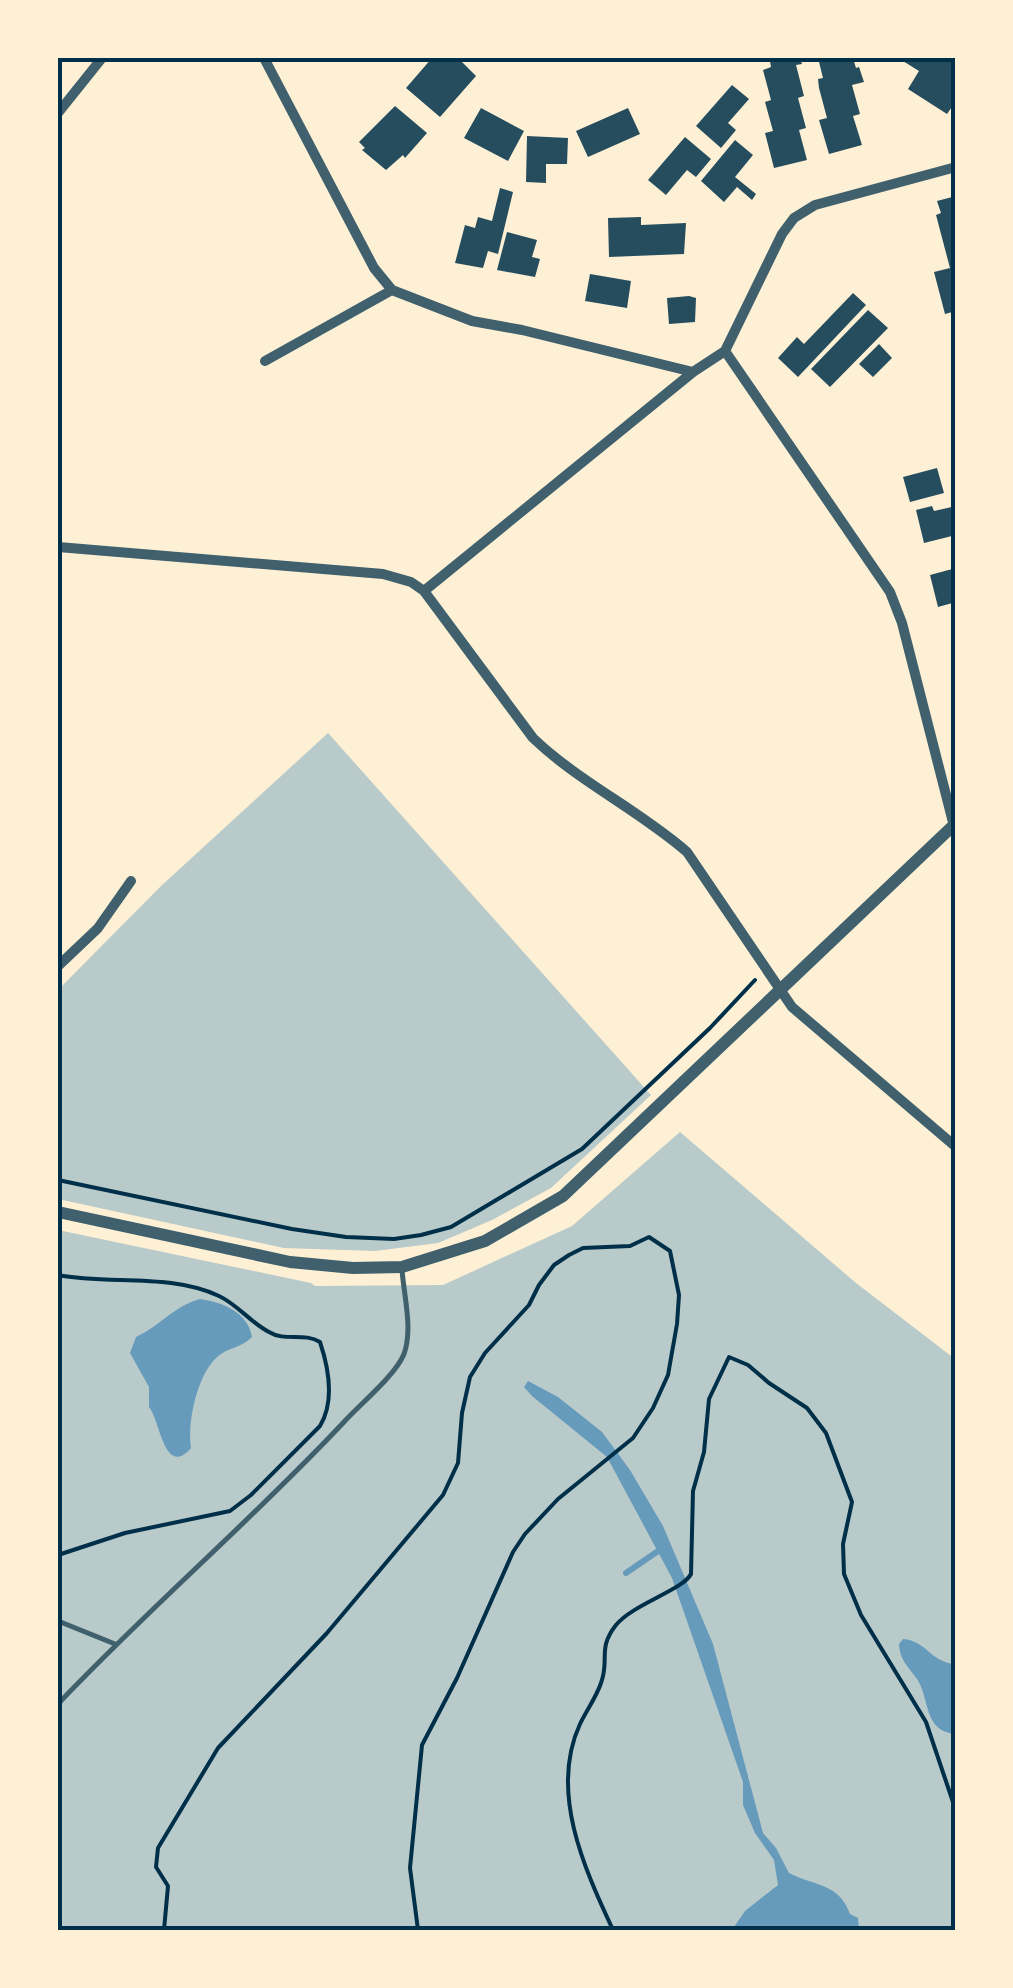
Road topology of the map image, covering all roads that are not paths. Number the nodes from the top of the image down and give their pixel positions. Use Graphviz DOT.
graph roads {
  1 [pos="102,58"];
  2 [pos="264,58"];
  3 [pos="58,113"];
  4 [pos="956,167"];
  5 [pos="392,290"];
  6 [pos="725,351"];
  7 [pos="264,361"];
  8 [pos="693,372"];
  9 [pos="58,547"];
  10 [pos="424,591"];
  11 [pos="955,827"];
  12 [pos="131,881"];
  13 [pos="58,966"];
  14 [pos="778,989"];
  15 [pos="956,1147"];
  16 [pos="58,1212"];
  17 [pos="402,1267"];
  18 [pos="58,1621"];
  19 [pos="115,1644"];
  20 [pos="58,1704"];
  1 -- 3 [label="street"];
  2 -- 5 [label="street"];
  4 -- 6 [label="street"];
  5 -- 7 [label="street"];
  5 -- 8 [label="street"];
  6 -- 8 [label="street"];
  6 -- 11 [label="street"];
  8 -- 10 [label="street"];
  9 -- 10 [label="street"];
  10 -- 14 [label="street"];
  11 -- 14 [label="street"];
  12 -- 13 [label="street"];
  14 -- 15 [label="street"];
  14 -- 17 [label="street"];
  16 -- 17 [label="street"];
  17 -- 19 [label="lane"];
  18 -- 19 [label="lane"];
  19 -- 20 [label="lane"];
}
